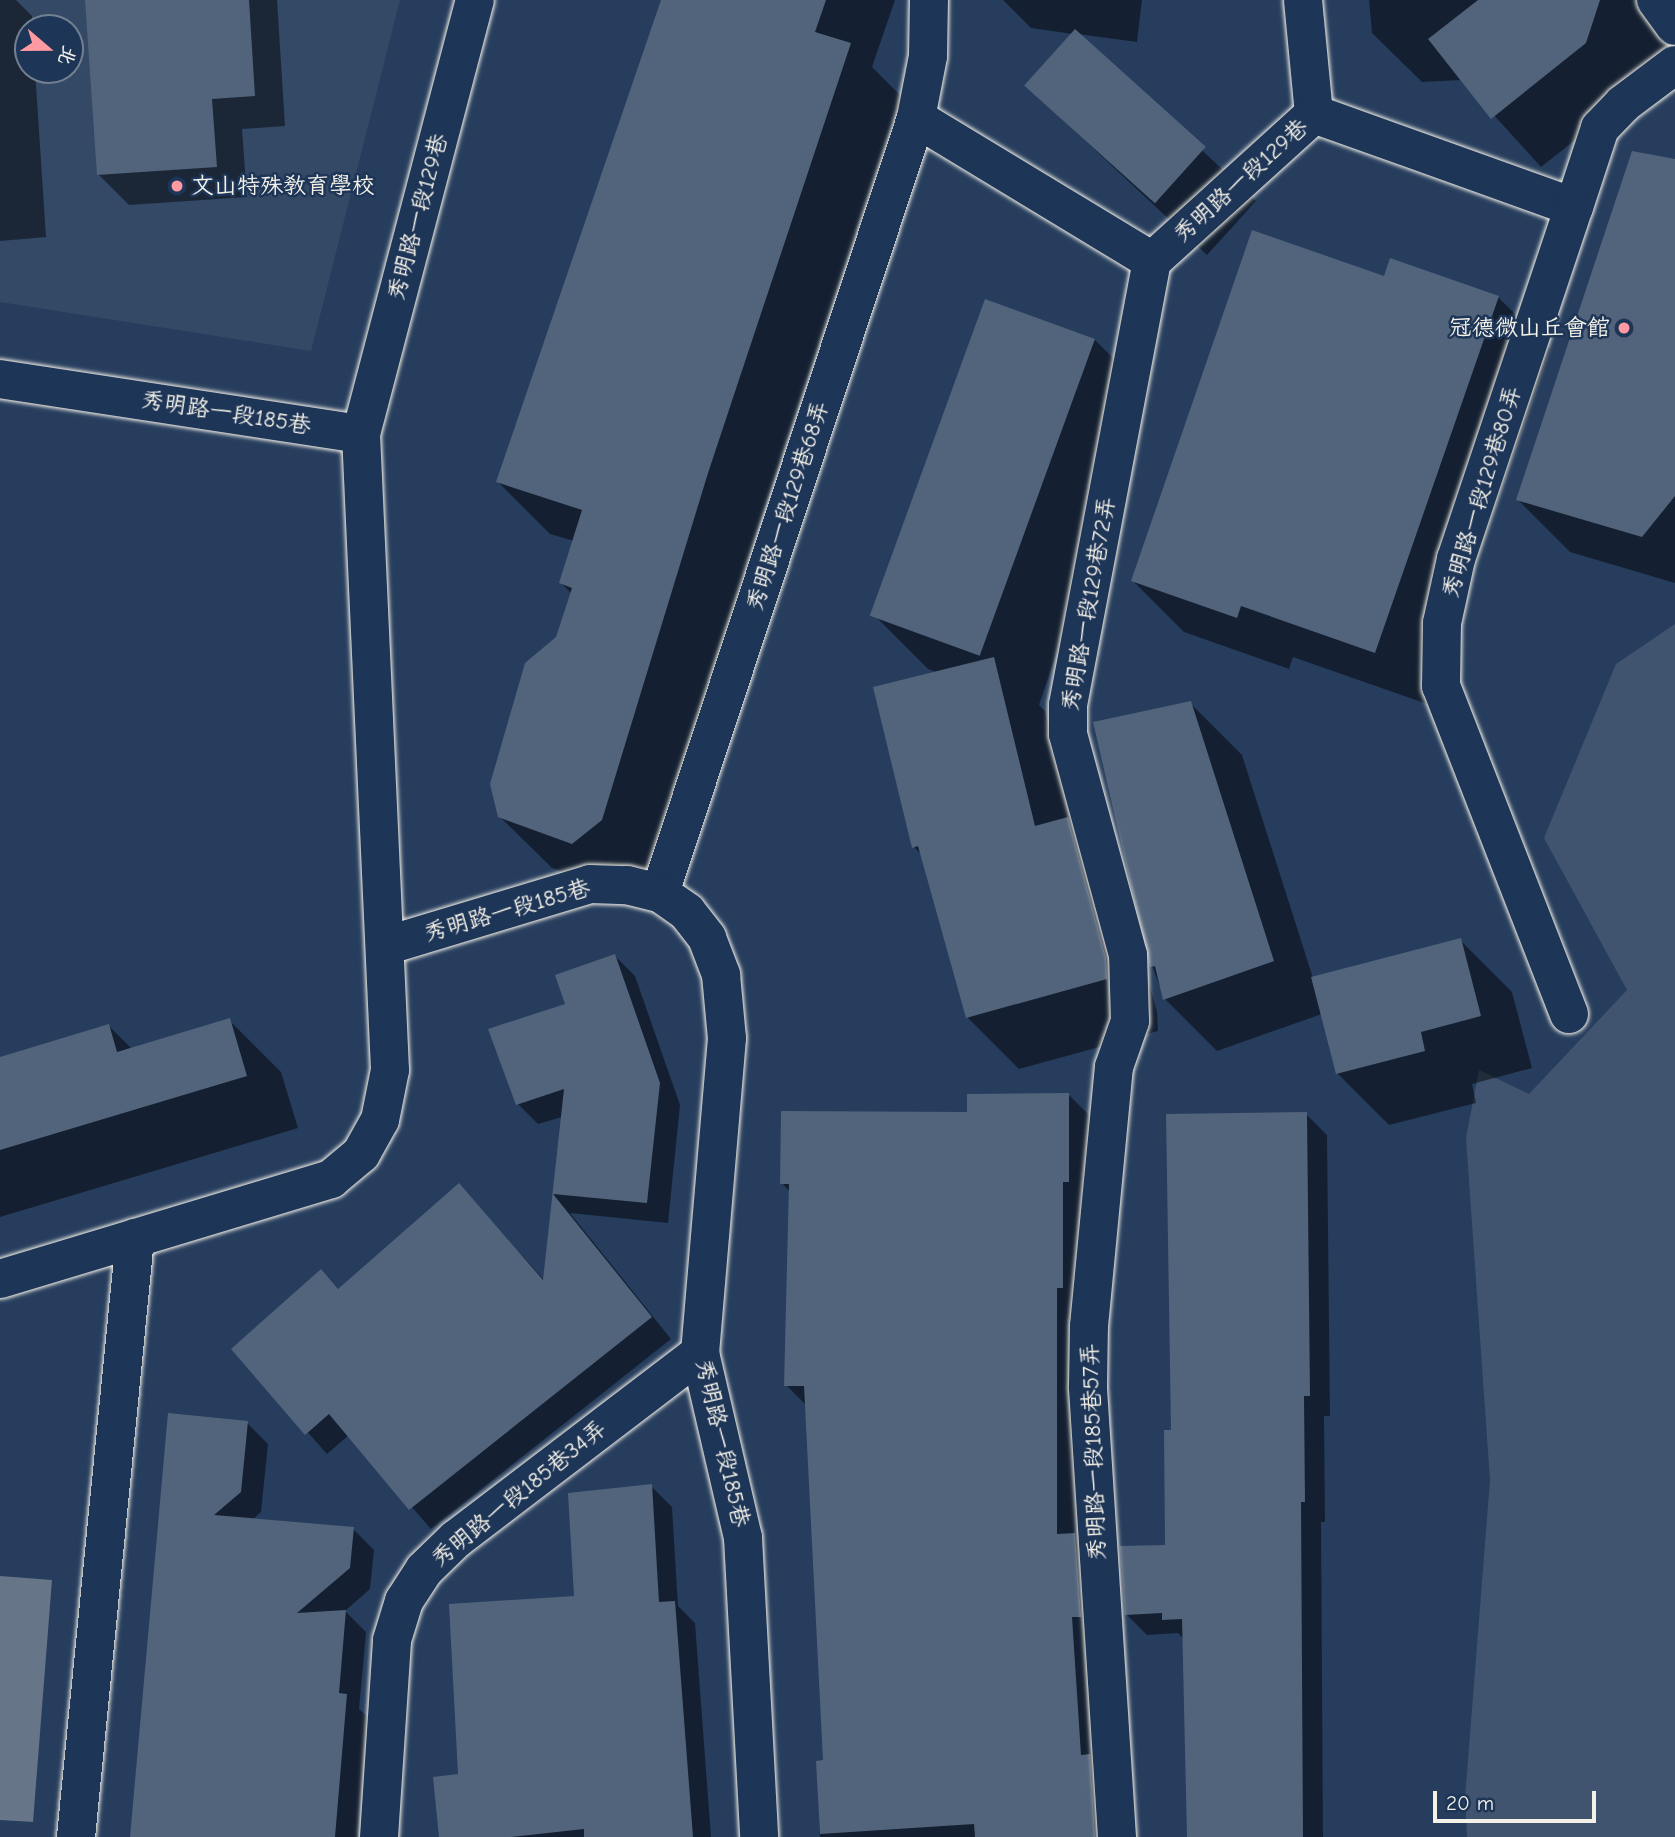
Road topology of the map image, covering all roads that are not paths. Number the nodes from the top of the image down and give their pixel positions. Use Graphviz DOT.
graph roads {
  1 [pos="475,0"];
  2 [pos="929,0"];
  3 [pos="1303,0"];
  4 [pos="1656,0"];
  5 [pos="1675,26"];
  6 [pos="1675,65"];
  7 [pos="1314,114"];
  8 [pos="916,118"];
  9 [pos="1574,207"];
  10 [pos="1152,261"];
  11 [pos="0,379"];
  12 [pos="361,434"];
  13 [pos="660,893"];
  14 [pos="385,946"];
  15 [pos="1569,1014"];
  16 [pos="1114,1067"];
  17 [pos="135,1238"];
  18 [pos="0,1279"];
  19 [pos="700,1353"];
  20 [pos="76,1837"];
  21 [pos="379,1837"];
  22 [pos="759,1837"];
  23 [pos="1117,1837"];
  1 -- 12 [label="lane, 秀明路一段129巷"];
  2 -- 8 [label="lane"];
  3 -- 7 [label="lane"];
  4 -- 5 [label="lane"];
  6 -- 9 [label="lane"];
  7 -- 9 [label="lane, 秀明路一段129巷"];
  7 -- 10 [label="lane, 秀明路一段129巷"];
  8 -- 10 [label="lane, 秀明路一段129巷"];
  8 -- 13 [label="lane, 秀明路一段129巷68弄"];
  9 -- 15 [label="lane, 秀明路一段129巷80弄"];
  10 -- 16 [label="lane, 秀明路一段129巷72弄"];
  11 -- 12 [label="lane, 秀明路一段185巷"];
  12 -- 14 [label="lane"];
  13 -- 14 [label="lane, 秀明路一段185巷"];
  13 -- 19 [label="lane, 秀明路一段185巷"];
  14 -- 17 [label="lane"];
  16 -- 23 [label="lane, 秀明路一段185巷57弄"];
  17 -- 18 [label="lane"];
  17 -- 20 [label="lane"];
  19 -- 21 [label="lane, 秀明路一段185巷34弄"];
  19 -- 22 [label="lane, 秀明路一段185巷"];
}
